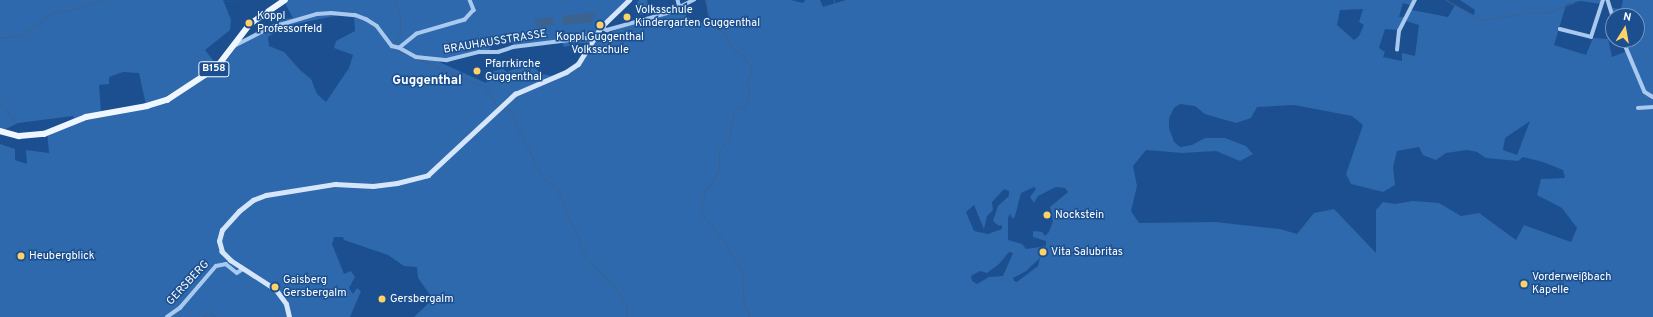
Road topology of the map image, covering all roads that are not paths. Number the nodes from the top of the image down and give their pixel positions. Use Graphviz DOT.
graph roads {
  1 [pos="284,0"];
  2 [pos="470,0"];
  3 [pos="628,0"];
  4 [pos="678,0"];
  5 [pos="694,0"];
  6 [pos="1415,0"];
  7 [pos="1604,0"];
  8 [pos="680,8"];
  9 [pos="601,27"];
  10 [pos="1560,30"];
  11 [pos="595,37"];
  12 [pos="233,46"];
  13 [pos="400,48"];
  14 [pos="1626,48"];
  15 [pos="1397,50"];
  16 [pos="1653,97"];
  17 [pos="1653,106"];
  18 [pos="1638,108"];
  19 [pos="0,131"];
  20 [pos="243,269"];
  21 [pos="167,317"];
  22 [pos="289,317"];
  1 -- 12 [label="main road, B158"];
  2 -- 13 [label="street, BRAUHAUSSTRASSE"];
  3 -- 9 [label="main road"];
  4 -- 8 [label="street"];
  5 -- 8 [label="street"];
  6 -- 15 [label="street"];
  7 -- 10 [label="street"];
  8 -- 9 [label="street"];
  9 -- 11 [label="main road"];
  11 -- 13 [label="street, BRAUHAUSSTRASSE"];
  11 -- 20 [label="main road"];
  12 -- 13 [label="street, BRAUHAUSSTRASSE"];
  12 -- 19 [label="main road, B158"];
  14 -- 16 [label="street"];
  17 -- 18 [label="street"];
  20 -- 21 [label="street, GERSBERG"];
  20 -- 22 [label="main road"];
}
